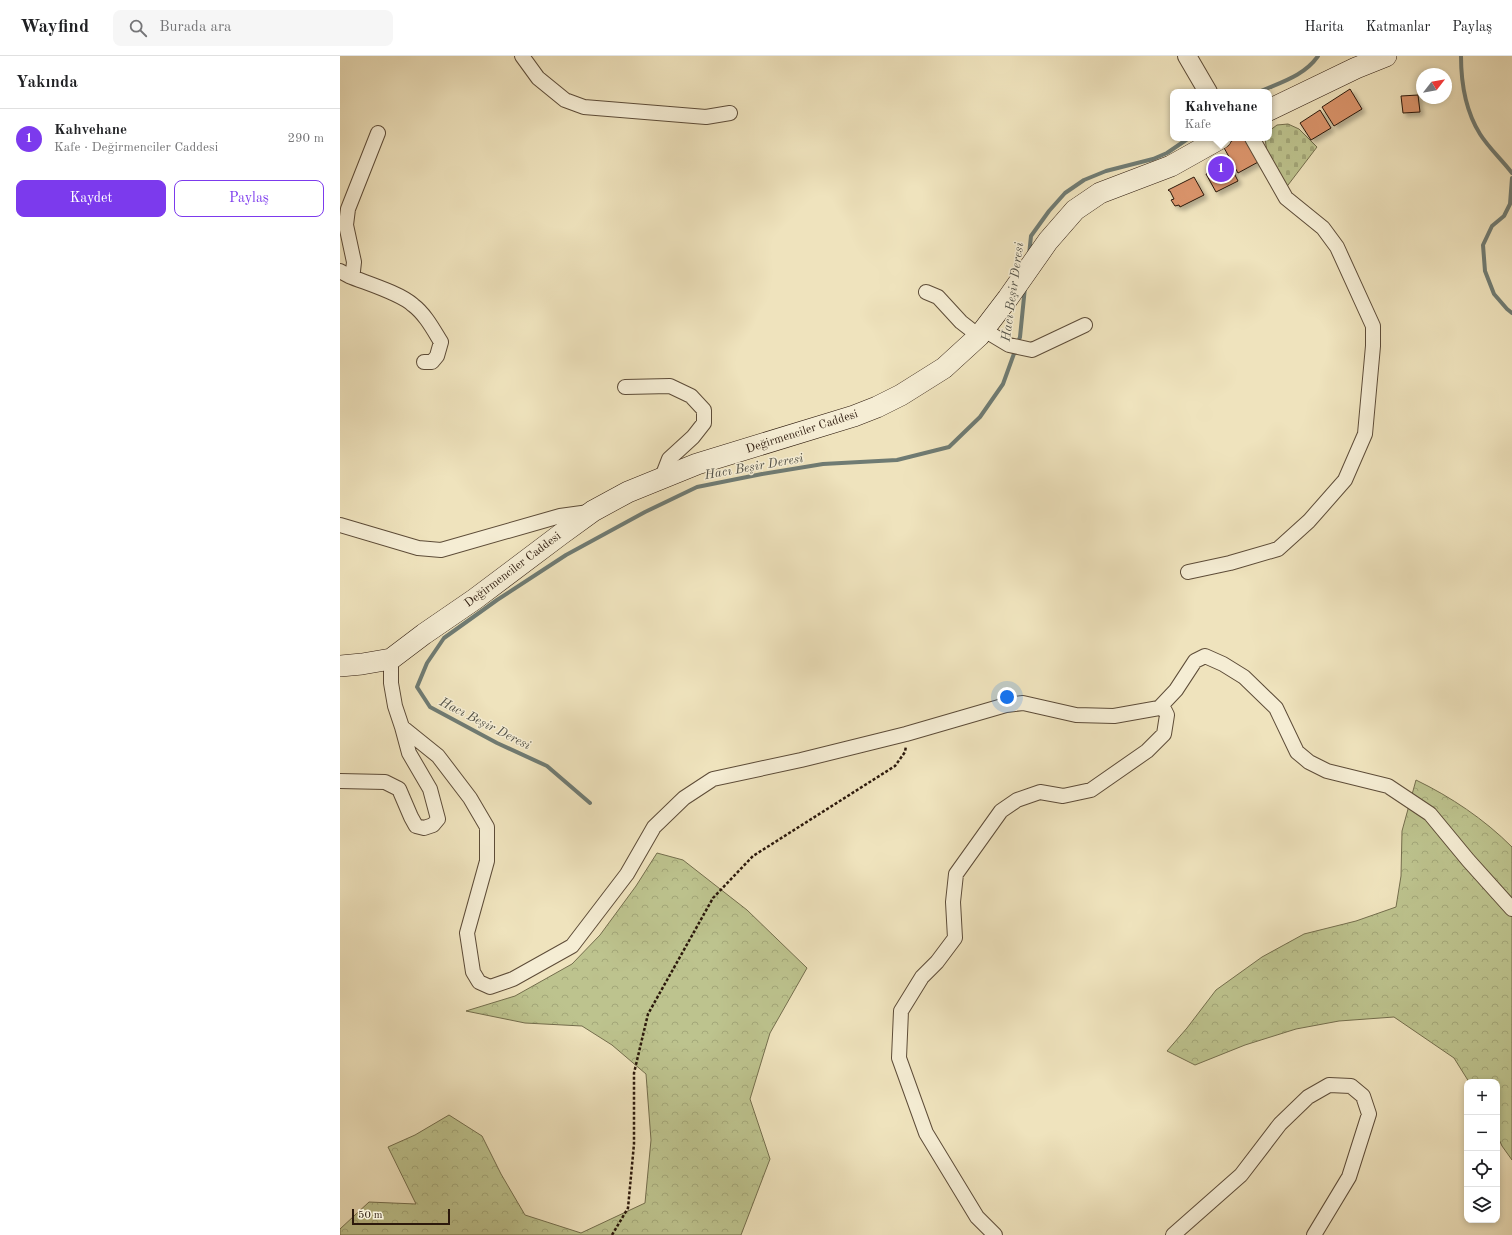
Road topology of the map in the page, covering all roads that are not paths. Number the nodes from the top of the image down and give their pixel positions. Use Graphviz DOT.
graph roads {
  1 [pos="522,56"];
  2 [pos="1187,56"];
  3 [pos="1386,56"];
  4 [pos="1206,89"];
  5 [pos="1272,109"];
  6 [pos="730,113"];
  7 [pos="378,134"];
  8 [pos="1216,141"];
  9 [pos="1254,141"];
  10 [pos="344,274"];
  11 [pos="926,292"];
  12 [pos="1085,325"];
  13 [pos="981,333"];
  14 [pos="424,362"];
  15 [pos="625,388"];
  16 [pos="662,477"];
  17 [pos="593,511"];
  18 [pos="340,525"];
  19 [pos="1188,572"];
  20 [pos="392,659"];
  21 [pos="340,666"];
  22 [pos="1162,705"];
  23 [pos="402,727"];
  24 [pos="340,781"];
  25 [pos="1512,908"];
  26 [pos="994,1235"];
  27 [pos="1173,1235"];
  28 [pos="1314,1235"];
  1 -- 6 [label="street"];
  2 -- 4 [label="street"];
  3 -- 5 [label="main road"];
  7 -- 10 [label="street"];
  8 -- 13 [label="main road, Değirmenciler Caddesi"];
  9 -- 19 [label="street"];
  10 -- 14 [label="street"];
  11 -- 13 [label="street"];
  12 -- 13 [label="street"];
  13 -- 16 [label="main road, Değirmenciler Caddesi"];
  15 -- 16 [label="street"];
  16 -- 17 [label="main road, Değirmenciler Caddesi"];
  17 -- 18 [label="street"];
  17 -- 20 [label="main road, Değirmenciler Caddesi"];
  20 -- 21 [label="main road, Değirmenciler Caddesi"];
  20 -- 23 [label="street"];
  22 -- 23 [label="street"];
  22 -- 25 [label="street"];
  22 -- 26 [label="street"];
  23 -- 24 [label="street"];
  27 -- 28 [label="street"];
}
